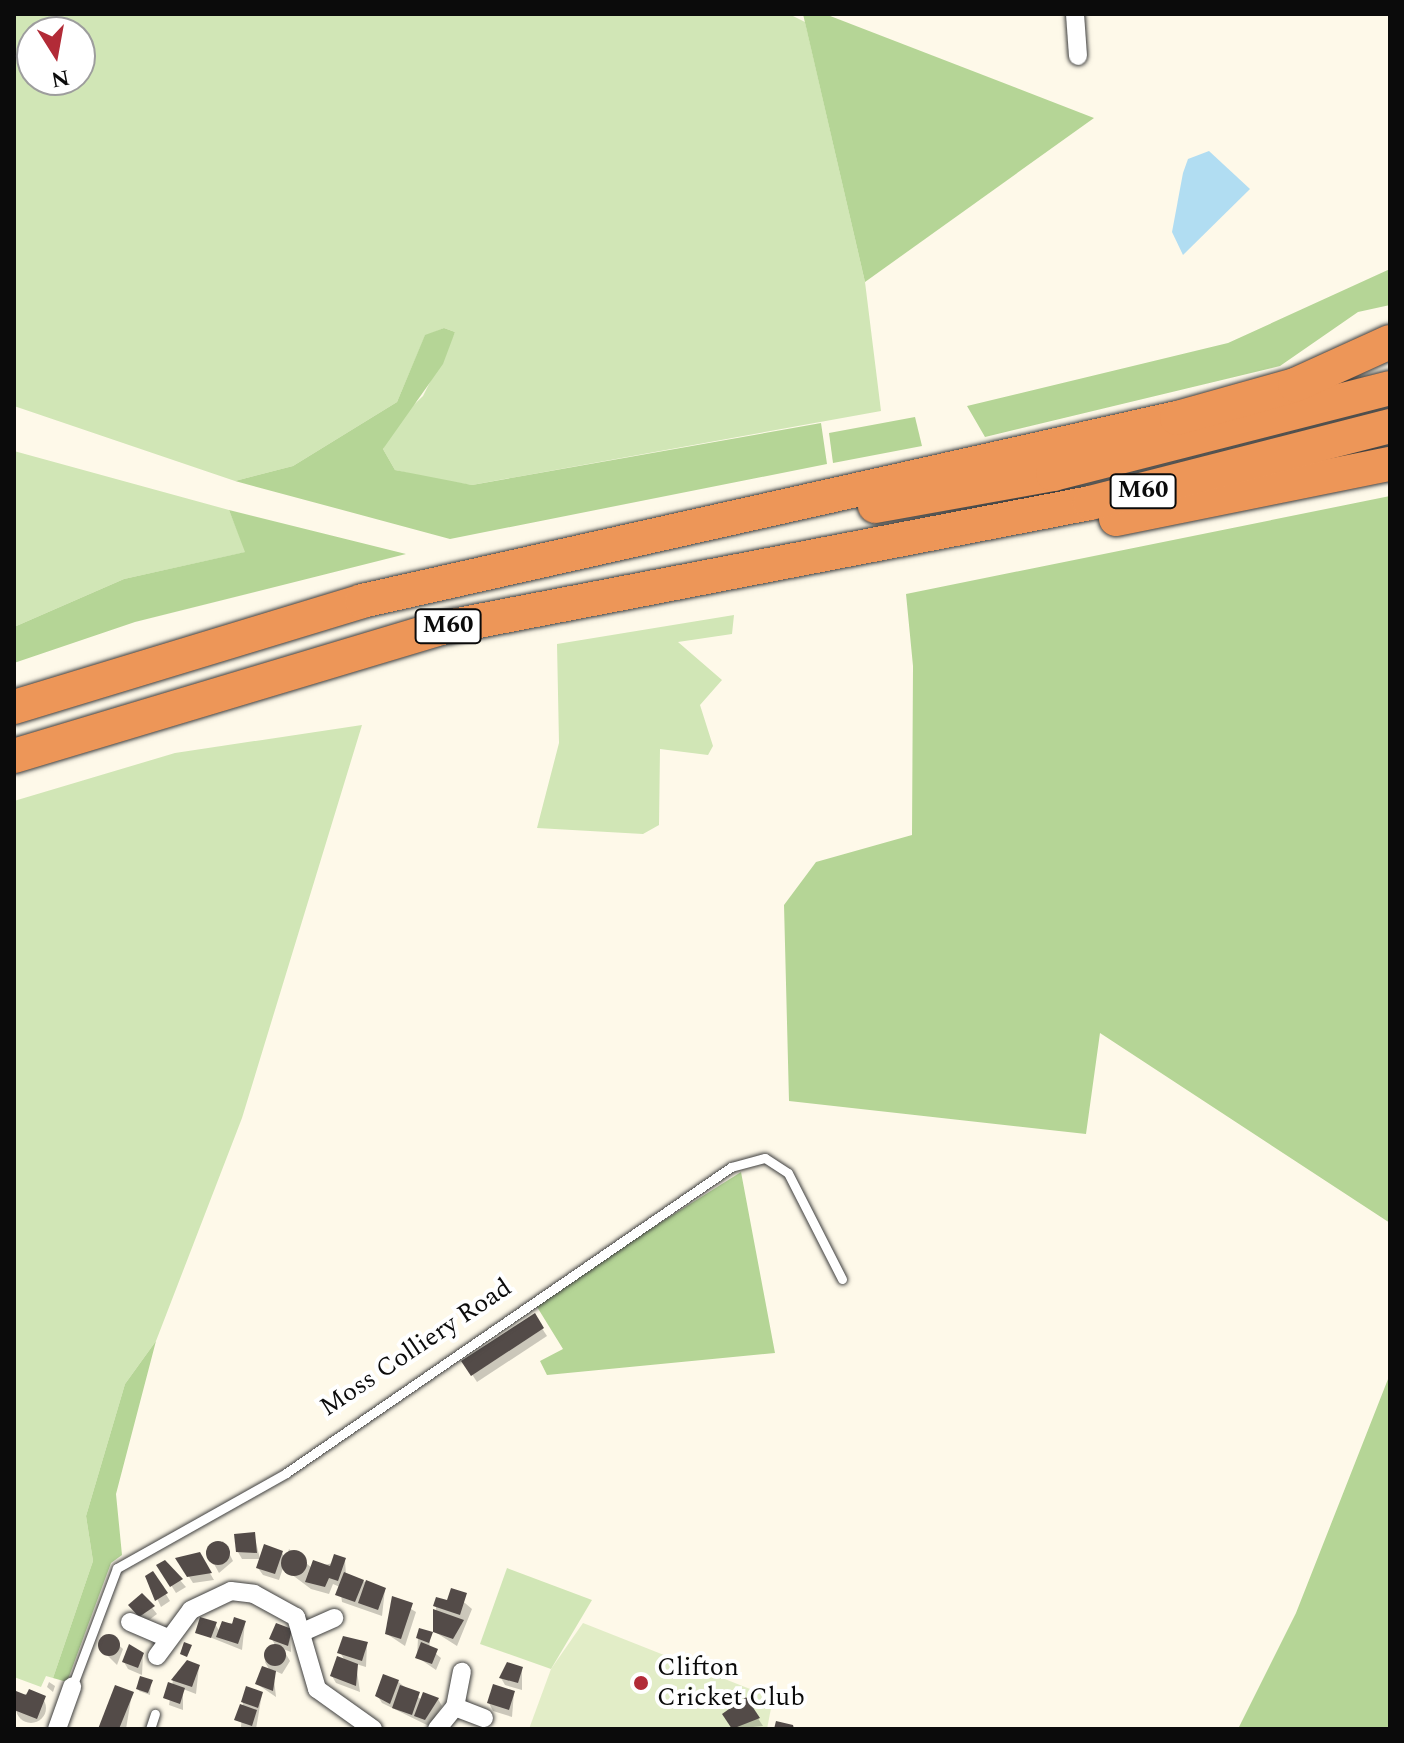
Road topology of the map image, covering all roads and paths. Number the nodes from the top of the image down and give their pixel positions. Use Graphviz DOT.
graph roads {
  1 [pos="1075,14"];
  2 [pos="1078,56"];
  3 [pos="1390,342"];
  4 [pos="1390,388"];
  5 [pos="1390,426"];
  6 [pos="1390,464"];
  7 [pos="708,526"];
  8 [pos="893,543"];
  9 [pos="14,707"];
  10 [pos="14,756"];
  11 [pos="842,1279"];
  12 [pos="334,1618"];
  13 [pos="130,1622"];
  14 [pos="305,1631"];
  15 [pos="165,1637"];
  16 [pos="157,1656"];
  17 [pos="462,1672"];
  18 [pos="72,1687"];
  19 [pos="455,1707"];
  20 [pos="155,1714"];
  21 [pos="484,1718"];
  22 [pos="57,1729"];
  23 [pos="150,1729"];
  24 [pos="373,1729"];
  25 [pos="437,1729"];
  1 -- 2 [label="street"];
  3 -- 7 [label="highway, M60"];
  4 -- 7 [label="highway, M60"];
  5 -- 8 [label="highway, M60"];
  6 -- 8 [label="highway, M60"];
  7 -- 9 [label="highway, M60"];
  8 -- 10 [label="highway, M60"];
  11 -- 18 [label="lane, Moss Colliery Road"];
  12 -- 14 [label="street"];
  13 -- 15 [label="street"];
  14 -- 15 [label="street"];
  14 -- 24 [label="street"];
  15 -- 16 [label="street"];
  17 -- 19 [label="street"];
  18 -- 22 [label="street, Moss Colliery Road"];
  19 -- 21 [label="street"];
  19 -- 25 [label="street"];
  20 -- 23 [label="lane"];
}
